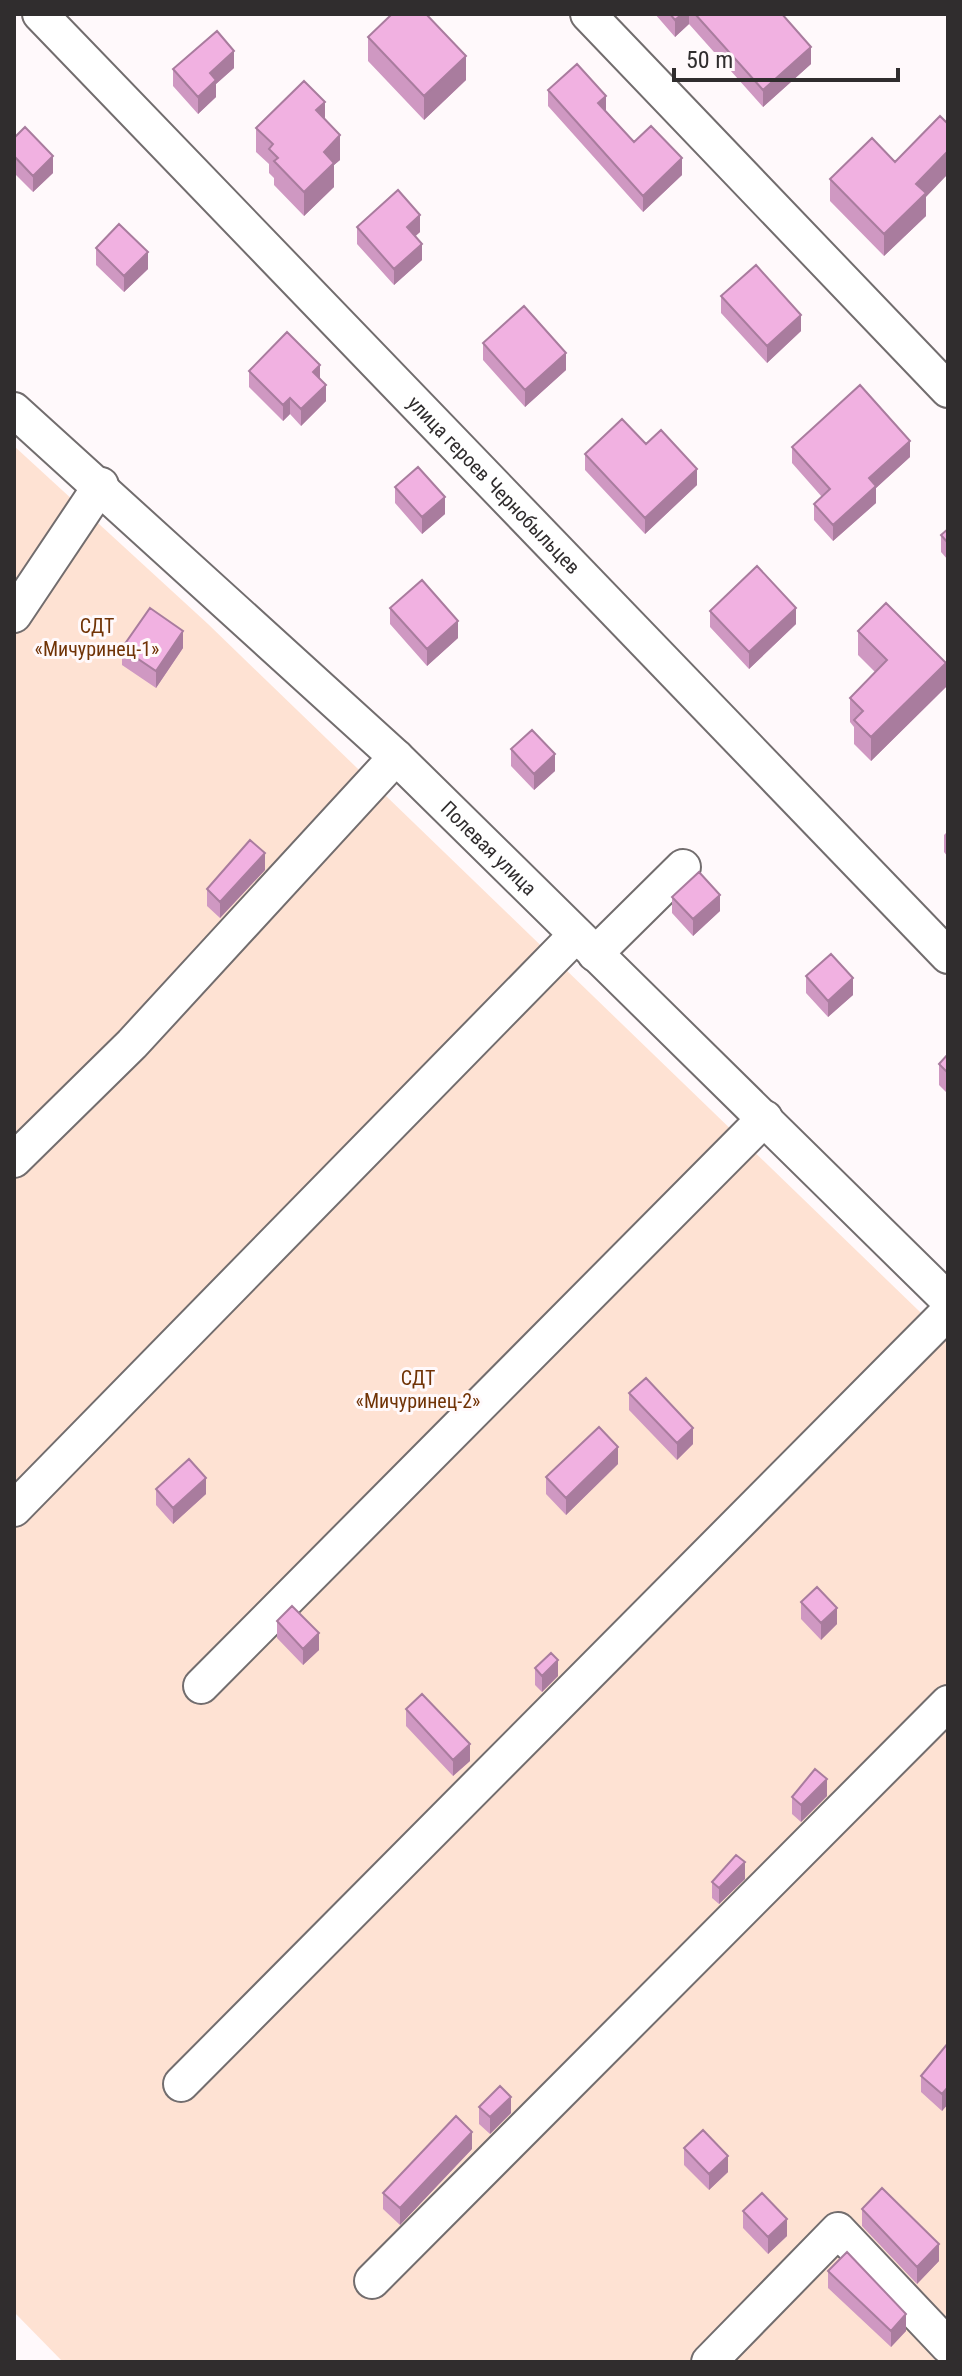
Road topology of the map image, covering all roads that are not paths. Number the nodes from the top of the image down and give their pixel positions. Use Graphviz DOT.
graph roads {
  1 [pos="40,14"];
  2 [pos="588,14"];
  3 [pos="948,390"];
  4 [pos="14,410"];
  5 [pos="101,485"];
  6 [pos="14,615"];
  7 [pos="396,757"];
  8 [pos="683,867"];
  9 [pos="585,944"];
  10 [pos="948,956"];
  11 [pos="765,1118"];
  12 [pos="14,1160"];
  13 [pos="948,1300"];
  14 [pos="948,1312"];
  15 [pos="14,1509"];
  16 [pos="201,1686"];
  17 [pos="948,1703"];
  18 [pos="181,2084"];
  19 [pos="372,2281"];
  20 [pos="948,2346"];
  21 [pos="709,2362"];
  1 -- 10 [label="street, улица героев Чернобыльцев"];
  2 -- 3 [label="street"];
  4 -- 5 [label="street, Полевая улица"];
  5 -- 6 [label="street"];
  5 -- 7 [label="street, Полевая улица"];
  7 -- 9 [label="street, Полевая улица"];
  7 -- 12 [label="street"];
  8 -- 9 [label="street"];
  9 -- 11 [label="street, Полевая улица"];
  9 -- 15 [label="street"];
  11 -- 13 [label="street, Полевая улица"];
  11 -- 16 [label="street"];
  14 -- 18 [label="street"];
  17 -- 19 [label="street"];
  20 -- 21 [label="street"];
}
